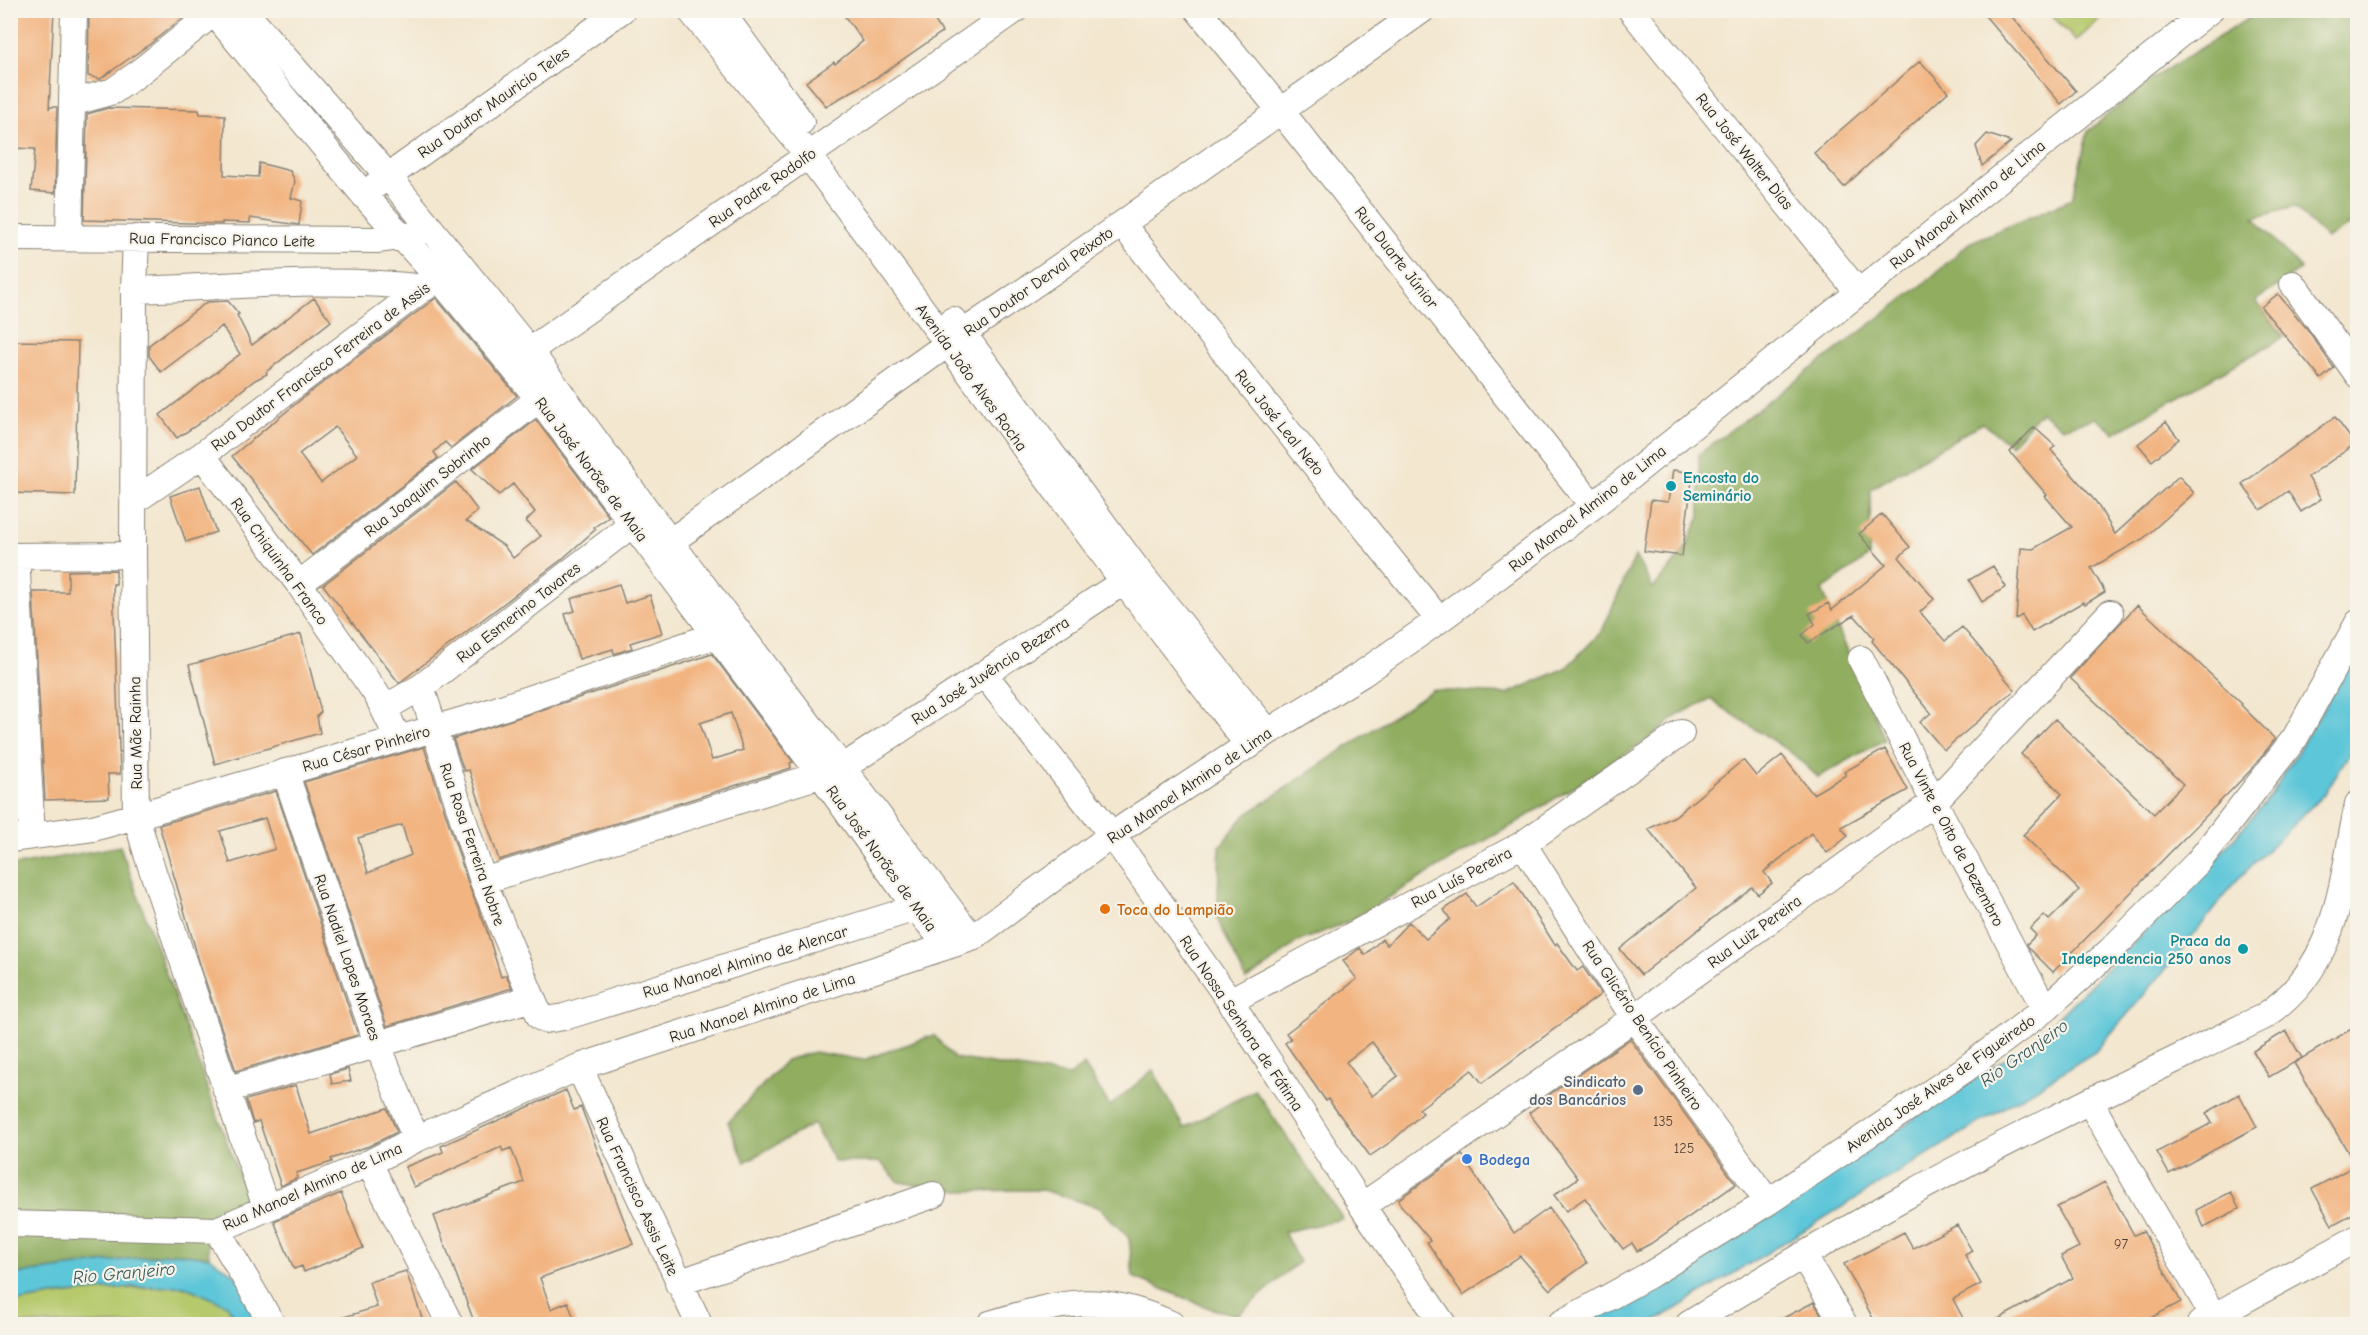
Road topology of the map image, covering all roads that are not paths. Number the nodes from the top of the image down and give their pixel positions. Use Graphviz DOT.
graph roads {
  1 [pos="74,10"];
  2 [pos="243,10"];
  3 [pos="622,10"];
  4 [pos="690,10"];
  5 [pos="720,10"];
  6 [pos="1015,10"];
  7 [pos="1198,10"];
  8 [pos="1422,10"];
  9 [pos="1631,10"];
  10 [pos="2210,10"];
  11 [pos="214,11"];
  12 [pos="740,57"];
  13 [pos="72,103"];
  14 [pos="1280,110"];
  15 [pos="813,151"];
  16 [pos="388,176"];
  17 [pos="363,194"];
  18 [pos="1122,224"];
  19 [pos="433,230"];
  20 [pos="10,238"];
  21 [pos="69,238"];
  22 [pos="136,238"];
  23 [pos="403,238"];
  24 [pos="432,282"];
  25 [pos="2293,284"];
  26 [pos="134,290"];
  27 [pos="1858,292"];
  28 [pos="955,339"];
  29 [pos="520,357"];
  30 [pos="2358,375"];
  31 [pos="548,393"];
  32 [pos="202,455"];
  33 [pos="134,501"];
  34 [pos="1593,506"];
  35 [pos="641,518"];
  36 [pos="663,548"];
  37 [pos="133,555"];
  38 [pos="13,556"];
  39 [pos="1131,577"];
  40 [pos="299,584"];
  41 [pos="2110,613"];
  42 [pos="1439,620"];
  43 [pos="2358,623"];
  44 [pos="716,635"];
  45 [pos="1861,658"];
  46 [pos="984,674"];
  47 [pos="421,687"];
  48 [pos="385,708"];
  49 [pos="434,729"];
  50 [pos="1681,733"];
  51 [pos="398,738"];
  52 [pos="1258,739"];
  53 [pos="285,772"];
  54 [pos="832,772"];
  55 [pos="1934,802"];
  56 [pos="2358,804"];
  57 [pos="136,816"];
  58 [pos="1112,835"];
  59 [pos="21,838"];
  60 [pos="1523,844"];
  61 [pos="483,881"];
  62 [pos="945,904"];
  63 [pos="916,908"];
  64 [pos="960,942"];
  65 [pos="532,998"];
  66 [pos="1230,1001"];
  67 [pos="2046,1009"];
  68 [pos="1634,1018"];
  69 [pos="377,1043"];
  70 [pos="579,1066"];
  71 [pos="226,1090"];
  72 [pos="2090,1101"];
  73 [pos="416,1139"];
  74 [pos="369,1163"];
  75 [pos="933,1195"];
  76 [pos="1768,1202"];
  77 [pos="1362,1206"];
  78 [pos="266,1208"];
  79 [pos="10,1224"];
  80 [pos="217,1230"];
  81 [pos="2358,1238"];
  82 [pos="1803,1255"];
  83 [pos="678,1283"];
  84 [pos="2211,1322"];
  85 [pos="272,1324"];
  86 [pos="450,1324"];
  87 [pos="699,1324"];
  88 [pos="990,1324"];
  89 [pos="1171,1324"];
  90 [pos="1443,1324"];
  91 [pos="1560,1324"];
  92 [pos="1689,1324"];
  93 [pos="1844,1324"];
  1 -- 13 [label="street"];
  2 -- 16 [label="street, Rua José Norões de Maia"];
  3 -- 16 [label="street, Rua Doutor Mauricio Teles"];
  4 -- 12 [label="street, Avenida João Alves Rocha"];
  5 -- 12 [label="street, Avenida João Alves Rocha"];
  6 -- 15 [label="street, Rua Padre Rodolfo"];
  7 -- 14 [label="street, Rua Duarte Júnior"];
  8 -- 14 [label="street, Rua Doutor Derval Peixoto"];
  9 -- 27 [label="street, Rua José Walter Dias"];
  10 -- 27 [label="street, Rua Manoel Almino de Lima"];
  11 -- 13 [label="street"];
  11 -- 17 [label="street, Rua José Norões de Maia"];
  12 -- 15 [label="street, Avenida João Alves Rocha"];
  13 -- 21 [label="street"];
  14 -- 18 [label="street, Rua Doutor Derval Peixoto"];
  14 -- 34 [label="street, Rua Duarte Júnior"];
  15 -- 28 [label="street, Avenida João Alves Rocha"];
  15 -- 29 [label="street, Rua Padre Rodolfo"];
  16 -- 17 [label="street, Rua Doutor Mauricio Teles"];
  16 -- 19 [label="street, Rua José Norões de Maia"];
  17 -- 23 [label="street, Rua José Norões de Maia"];
  18 -- 28 [label="street, Rua Doutor Derval Peixoto"];
  18 -- 42 [label="street, Rua José Leal Neto"];
  19 -- 23 [label="street, Rua Francisco Pianco Leite"];
  19 -- 29 [label="street, Rua José Norões de Maia"];
  20 -- 21 [label="street, Rua Francisco Pianco Leite"];
  21 -- 22 [label="street, Rua Francisco Pianco Leite"];
  22 -- 23 [label="street, Rua Francisco Pianco Leite"];
  22 -- 26 [label="street, Rua Mãe Rainha"];
  23 -- 24 [label="street, Rua José Norões de Maia"];
  24 -- 26 [label="street"];
  24 -- 29 [label="street, Rua José Norões de Maia"];
  24 -- 32 [label="street, Rua Doutor Francisco Ferreira de Assis"];
  25 -- 30 [label="street"];
  26 -- 33 [label="street, Rua Mãe Rainha"];
  27 -- 34 [label="street, Rua Manoel Almino de Lima"];
  28 -- 36 [label="street, Rua Doutor Derval Peixoto"];
  28 -- 39 [label="street, Avenida João Alves Rocha"];
  29 -- 31 [label="street, Rua José Norões de Maia"];
  31 -- 35 [label="street, Rua José Norões de Maia"];
  31 -- 40 [label="street, Rua Joaquim Sobrinho"];
  32 -- 33 [label="street"];
  32 -- 40 [label="street, Rua Chiquinha Franco"];
  33 -- 37 [label="street, Rua Mãe Rainha"];
  34 -- 42 [label="street, Rua Manoel Almino de Lima"];
  35 -- 36 [label="street, Rua José Norões de Maia"];
  35 -- 47 [label="street, Rua Esmerino Tavares"];
  36 -- 44 [label="street, Rua José Norões de Maia"];
  36 -- 54 [label="street, Rua José Norões de Maia"];
  37 -- 38 [label="street"];
  37 -- 57 [label="street, Rua Mãe Rainha"];
  38 -- 59 [label="street"];
  39 -- 46 [label="street, Rua José Juvêncio Bezerra"];
  39 -- 52 [label="street, Avenida João Alves Rocha"];
  40 -- 48 [label="street, Rua Chiquinha Franco"];
  41 -- 55 [label="street, Rua Luiz Pereira"];
  42 -- 52 [label="street, Rua Manoel Almino de Lima"];
  43 -- 67 [label="street, Avenida José Alves de Figueiredo"];
  44 -- 49 [label="street, Rua César Pinheiro"];
  44 -- 54 [label="street, Rua José Norões de Maia"];
  45 -- 55 [label="street, Rua Vinte e Oito de Dezembro"];
  46 -- 54 [label="street, Rua José Juvêncio Bezerra"];
  46 -- 58 [label="street, Rua Nossa Senhora de Fátima"];
  47 -- 48 [label="street, Rua Esmerino Tavares"];
  47 -- 49 [label="street, Rua Rosa Ferreira Nobre"];
  48 -- 51 [label="street, Rua Chiquinha Franco"];
  49 -- 51 [label="street, Rua César Pinheiro"];
  49 -- 61 [label="street, Rua Rosa Ferreira Nobre"];
  50 -- 60 [label="street, Rua Luís Pereira"];
  51 -- 53 [label="street, Rua César Pinheiro"];
  52 -- 58 [label="street, Rua Manoel Almino de Lima"];
  53 -- 57 [label="street, Rua César Pinheiro"];
  53 -- 69 [label="street, Rua Nadiel Lopes Moraes"];
  54 -- 61 [label="street"];
  54 -- 62 [label="street, Rua José Norões de Maia"];
  54 -- 63 [label="street, Rua José Norões de Maia"];
  55 -- 67 [label="street, Rua Vinte e Oito de Dezembro"];
  55 -- 68 [label="street, Rua Luiz Pereira"];
  56 -- 72 [label="street"];
  57 -- 59 [label="street, Rua César Pinheiro"];
  57 -- 71 [label="street, Rua Mãe Rainha"];
  58 -- 64 [label="street, Rua Manoel Almino de Lima"];
  58 -- 66 [label="street, Rua Nossa Senhora de Fátima"];
  60 -- 66 [label="street, Rua Luís Pereira"];
  60 -- 68 [label="street, Rua Glicério Benício Pinheiro"];
  61 -- 65 [label="street, Rua Rosa Ferreira Nobre"];
  62 -- 63 [label="street, Rua Manoel Almino de Alencar"];
  62 -- 64 [label="street, Rua José Norões de Maia"];
  63 -- 64 [label="street, Rua José Norões de Maia"];
  63 -- 65 [label="street, Rua Manoel Almino de Alencar"];
  64 -- 70 [label="street, Rua Manoel Almino de Lima"];
  65 -- 69 [label="street"];
  66 -- 77 [label="street, Rua Nossa Senhora de Fátima"];
  67 -- 76 [label="street, Avenida José Alves de Figueiredo"];
  68 -- 76 [label="street, Rua Glicério Benício Pinheiro"];
  68 -- 77 [label="street, Rua Luiz Pereira"];
  69 -- 71 [label="street"];
  69 -- 73 [label="street, Rua Nadiel Lopes Moraes"];
  70 -- 73 [label="street, Rua Manoel Almino de Lima"];
  70 -- 83 [label="street, Rua Francisco Assis Leite"];
  71 -- 78 [label="street, Rua Mãe Rainha"];
  72 -- 82 [label="street"];
  72 -- 84 [label="street"];
  73 -- 74 [label="street, Rua Manoel Almino de Lima"];
  74 -- 78 [label="street, Rua Manoel Almino de Lima"];
  74 -- 86 [label="street"];
  75 -- 83 [label="street"];
  76 -- 91 [label="street, Avenida José Alves de Figueiredo"];
  77 -- 90 [label="street, Rua Nossa Senhora de Fátima"];
  78 -- 80 [label="street, Rua Manoel Almino de Lima"];
  79 -- 80 [label="street, Rua Manoel Almino de Lima"];
  80 -- 85 [label="street"];
  81 -- 84 [label="street"];
  82 -- 92 [label="street"];
  82 -- 93 [label="street"];
  83 -- 87 [label="street, Rua Francisco Assis Leite"];
  88 -- 89 [label="street"];
}
